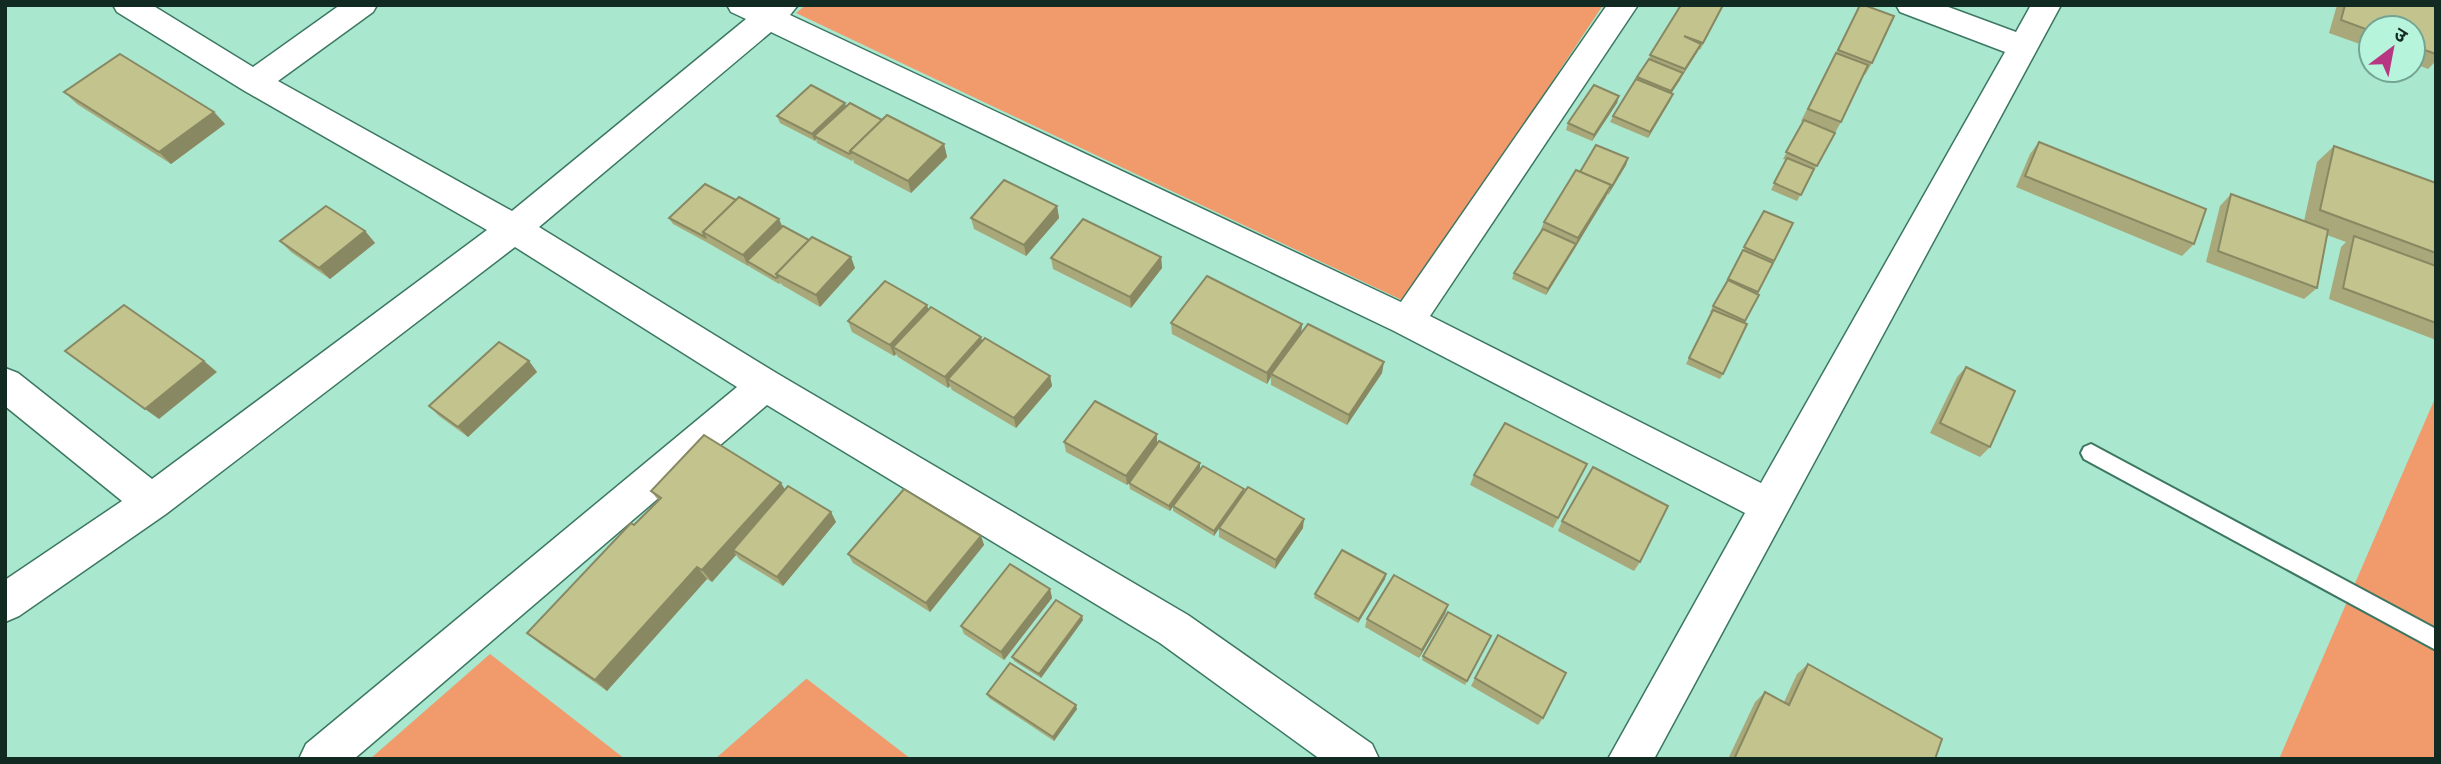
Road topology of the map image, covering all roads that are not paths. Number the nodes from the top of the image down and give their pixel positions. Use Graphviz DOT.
graph roads {
  1 [pos="128,5"];
  2 [pos="362,5"];
  3 [pos="1623,5"];
  4 [pos="1911,5"];
  5 [pos="2046,5"];
  6 [pos="764,10"];
  7 [pos="2021,46"];
  8 [pos="254,82"];
  9 [pos="514,229"];
  10 [pos="1407,321"];
  11 [pos="5,384"];
  12 [pos="765,384"];
  13 [pos="2091,453"];
  14 [pos="152,502"];
  15 [pos="1768,506"];
  16 [pos="5,603"];
  17 [pos="2436,640"];
  18 [pos="321,759"];
  19 [pos="1357,759"];
  20 [pos="1630,759"];
  1 -- 8 [label="street"];
  2 -- 8 [label="street"];
  3 -- 10 [label="street"];
  4 -- 7 [label="street"];
  5 -- 7 [label="street"];
  6 -- 9 [label="street"];
  6 -- 10 [label="street"];
  7 -- 15 [label="street"];
  8 -- 9 [label="street"];
  9 -- 12 [label="street"];
  9 -- 14 [label="street"];
  10 -- 15 [label="street"];
  11 -- 14 [label="street"];
  12 -- 18 [label="street"];
  12 -- 19 [label="street"];
  13 -- 17 [label="lane"];
  14 -- 16 [label="street"];
  15 -- 20 [label="street"];
}
